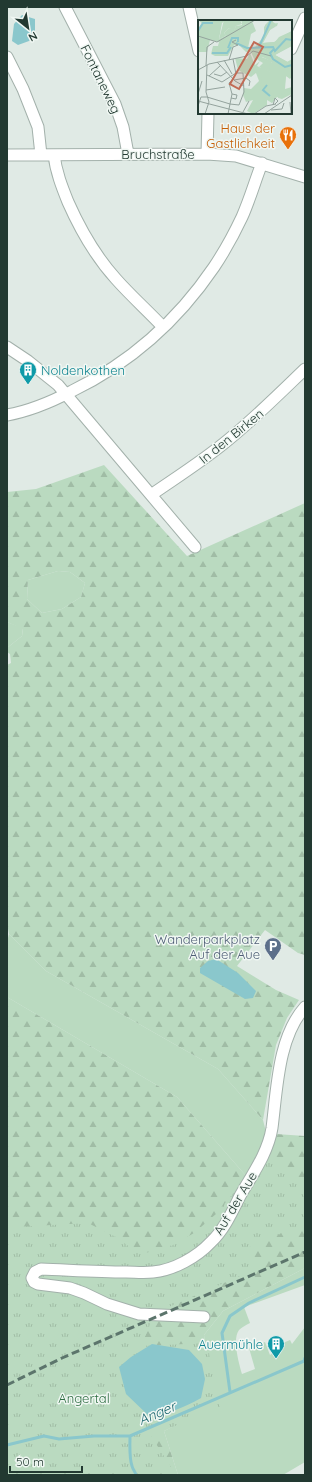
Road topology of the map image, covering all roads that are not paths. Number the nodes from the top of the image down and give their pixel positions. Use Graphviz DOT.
graph roads {
  1 [pos="65,7"];
  2 [pos="188,7"];
  3 [pos="305,18"];
  4 [pos="198,47"];
  5 [pos="292,47"];
  6 [pos="7,57"];
  7 [pos="208,114"];
  8 [pos="128,154"];
  9 [pos="207,154"];
  10 [pos="7,155"];
  11 [pos="41,155"];
  12 [pos="54,155"];
  13 [pos="262,163"];
  14 [pos="305,177"];
  15 [pos="163,327"];
  16 [pos="7,347"];
  17 [pos="305,369"];
  18 [pos="66,394"];
  19 [pos="7,415"];
  20 [pos="151,495"];
  21 [pos="195,547"];
  22 [pos="305,1007"];
  23 [pos="204,1317"];
  1 -- 8 [label="street, Fontaneweg"];
  2 -- 4 [label="street"];
  3 -- 5 [label="street"];
  6 -- 11 [label="street"];
  7 -- 9 [label="street"];
  8 -- 9 [label="street, Bruchstraße"];
  8 -- 12 [label="street, Bruchstraße"];
  9 -- 13 [label="street, Bruchstraße"];
  10 -- 11 [label="street, Bruchstraße"];
  11 -- 12 [label="street, Bruchstraße"];
  12 -- 15 [label="street"];
  13 -- 14 [label="street, Bruchstraße"];
  13 -- 15 [label="street"];
  15 -- 18 [label="street"];
  16 -- 18 [label="street"];
  17 -- 20 [label="street, In den Birken"];
  18 -- 19 [label="street"];
  18 -- 20 [label="street"];
  20 -- 21 [label="street"];
  22 -- 23 [label="street, Auf der Aue"];
}
